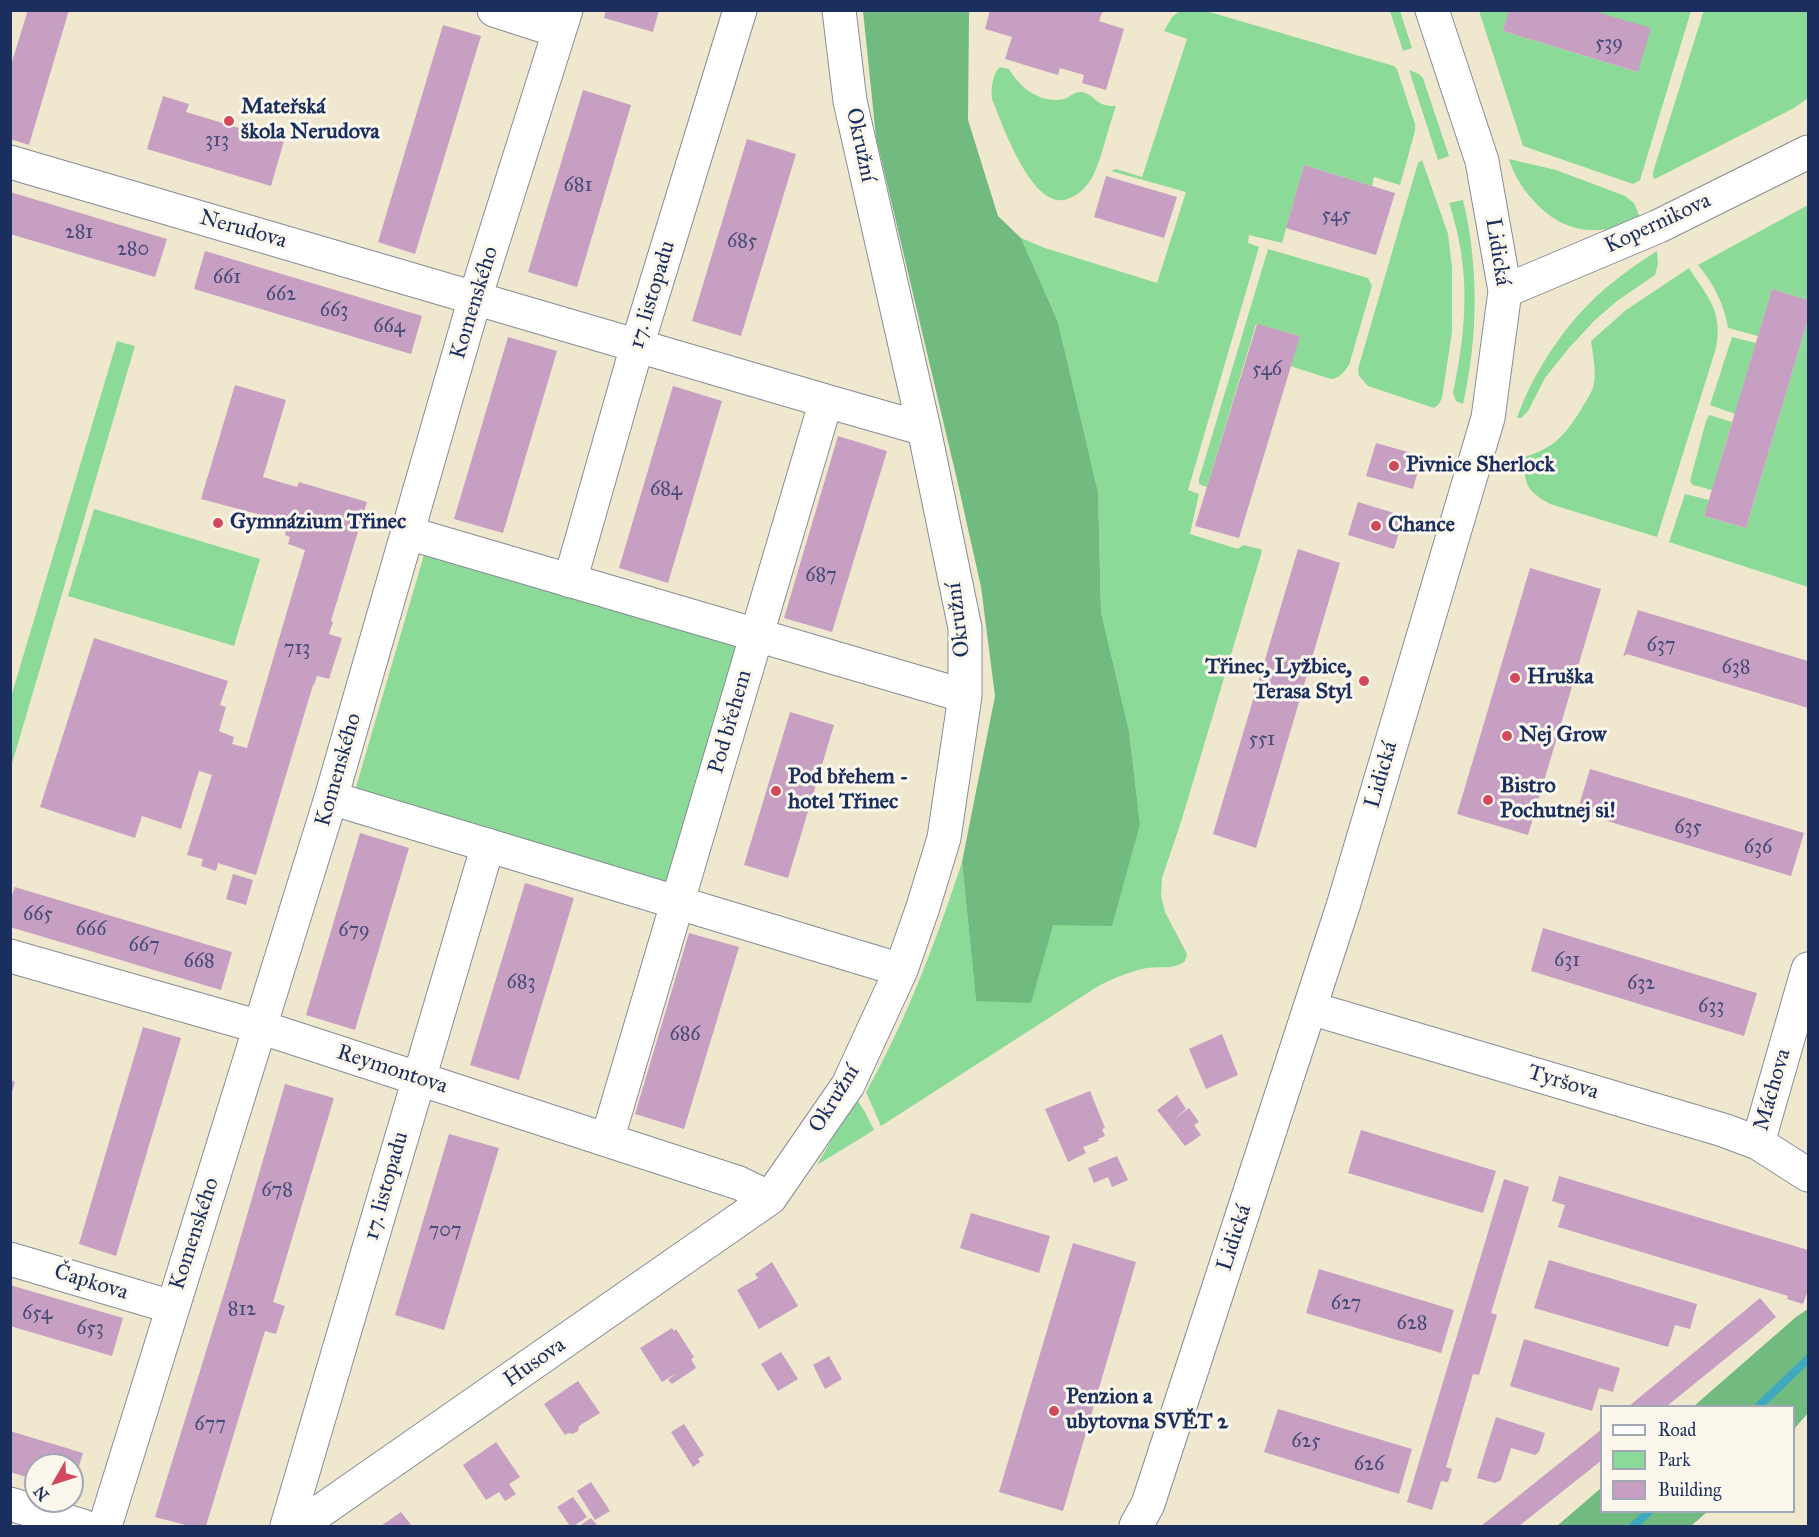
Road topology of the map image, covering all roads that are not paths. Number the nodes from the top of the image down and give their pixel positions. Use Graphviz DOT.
graph roads {
  1 [pos="494,10"];
  2 [pos="740,10"];
  3 [pos="839,10"];
  4 [pos="1432,10"];
  5 [pos="562,21"];
  6 [pos="1809,152"];
  7 [pos="10,162"];
  8 [pos="1505,291"];
  9 [pos="475,298"];
  10 [pos="637,346"];
  11 [pos="826,401"];
  12 [pos="924,429"];
  13 [pos="408,533"];
  14 [pos="570,581"];
  15 [pos="757,635"];
  16 [pos="965,696"];
  17 [pos="331,798"];
  18 [pos="488,845"];
  19 [pos="678,903"];
  20 [pos="10,956"];
  21 [pos="1809,969"];
  22 [pos="901,970"];
  23 [pos="1310,1008"];
  24 [pos="260,1027"];
  25 [pos="419,1079"];
  26 [pos="607,1140"];
  27 [pos="1758,1143"];
  28 [pos="1809,1175"];
  29 [pos="770,1198"];
  30 [pos="10,1259"];
  31 [pos="172,1307"];
  32 [pos="10,1504"];
  33 [pos="83,1527"];
  34 [pos="105,1527"];
  35 [pos="287,1527"];
  36 [pos="299,1527"];
  37 [pos="1136,1527"];
  1 -- 5 [label="street"];
  2 -- 10 [label="street, 17. listopadu"];
  3 -- 12 [label="street, Okružní"];
  4 -- 8 [label="street, Lidická"];
  5 -- 9 [label="street, Komenského"];
  6 -- 8 [label="street, Kopernikova"];
  7 -- 9 [label="street, Nerudova"];
  8 -- 23 [label="street, Lidická"];
  9 -- 10 [label="street, Nerudova"];
  9 -- 13 [label="street, Komenského"];
  10 -- 11 [label="street, Nerudova"];
  10 -- 14 [label="street, 17. listopadu"];
  11 -- 12 [label="street"];
  11 -- 15 [label="street, Pod břehem"];
  12 -- 16 [label="street, Okružní"];
  13 -- 14 [label="street"];
  13 -- 17 [label="street, Komenského"];
  14 -- 15 [label="street"];
  15 -- 16 [label="street"];
  15 -- 19 [label="street, Pod břehem"];
  16 -- 22 [label="street, Okružní"];
  17 -- 18 [label="street"];
  17 -- 24 [label="street, Komenského"];
  18 -- 19 [label="street"];
  18 -- 25 [label="street, 17. listopadu"];
  19 -- 22 [label="street"];
  19 -- 26 [label="street, Pod břehem"];
  20 -- 24 [label="street, Reymontova"];
  21 -- 27 [label="street, Máchova"];
  22 -- 29 [label="street, Okružní"];
  23 -- 27 [label="street, Tyršova"];
  23 -- 37 [label="street, Lidická"];
  24 -- 25 [label="street, Reymontova"];
  24 -- 31 [label="street, Komenského"];
  25 -- 26 [label="street, Reymontova"];
  25 -- 35 [label="street, 17. listopadu"];
  26 -- 29 [label="street, Reymontova"];
  27 -- 28 [label="street, Tyršova"];
  29 -- 36 [label="street, Husova"];
  30 -- 31 [label="street, Čapkova"];
  31 -- 34 [label="street, Komenského"];
  32 -- 33 [label="street"];
}
